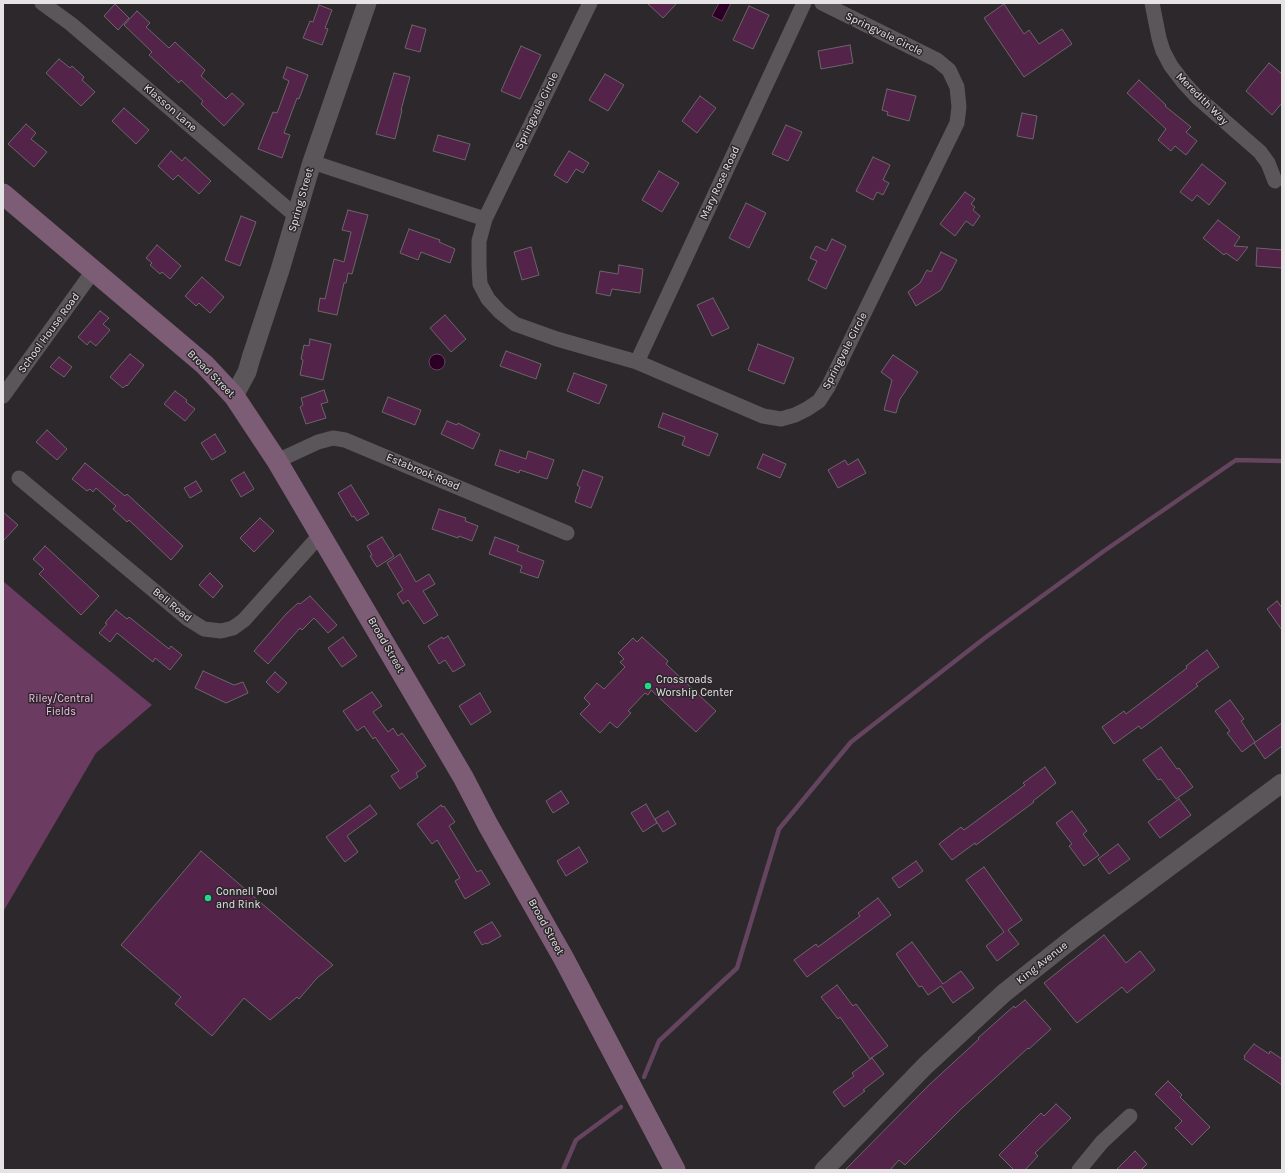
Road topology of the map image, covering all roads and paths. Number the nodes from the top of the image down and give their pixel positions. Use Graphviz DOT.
graph roads {
  1 [pos="42,3"];
  2 [pos="367,3"];
  3 [pos="590,3"];
  4 [pos="804,3"];
  5 [pos="822,3"];
  6 [pos="1152,3"];
  7 [pos="312,162"];
  8 [pos="1276,181"];
  9 [pos="3,194"];
  10 [pos="296,216"];
  11 [pos="485,219"];
  12 [pos="94,270"];
  13 [pos="637,362"];
  14 [pos="3,396"];
  15 [pos="234,396"];
  16 [pos="277,461"];
  17 [pos="19,478"];
  18 [pos="568,533"];
  19 [pos="321,534"];
  20 [pos="1282,783"];
  21 [pos="1130,1116"];
  22 [pos="675,1170"];
  23 [pos="824,1170"];
  24 [pos="1079,1170"];
  1 -- 10 [label="street, Klasson Lane"];
  2 -- 7 [label="street, Spring Street"];
  3 -- 11 [label="street, Springvale Circle"];
  4 -- 13 [label="street, Mary Rose Road"];
  5 -- 13 [label="street, Springvale Circle"];
  6 -- 8 [label="street, Meredith Way"];
  7 -- 10 [label="street, Spring Street"];
  7 -- 11 [label="street"];
  9 -- 12 [label="main road, Broad Street"];
  10 -- 15 [label="street, Spring Street"];
  11 -- 13 [label="street, Springvale Circle"];
  12 -- 14 [label="street, School House Road"];
  12 -- 15 [label="main road, Broad Street"];
  15 -- 16 [label="main road, Broad Street"];
  16 -- 18 [label="street, Estabrook Road"];
  16 -- 19 [label="main road, Broad Street"];
  17 -- 19 [label="street, Bell Road"];
  19 -- 22 [label="main road, Broad Street"];
  20 -- 23 [label="street, King Avenue"];
  21 -- 24 [label="street"];
}
